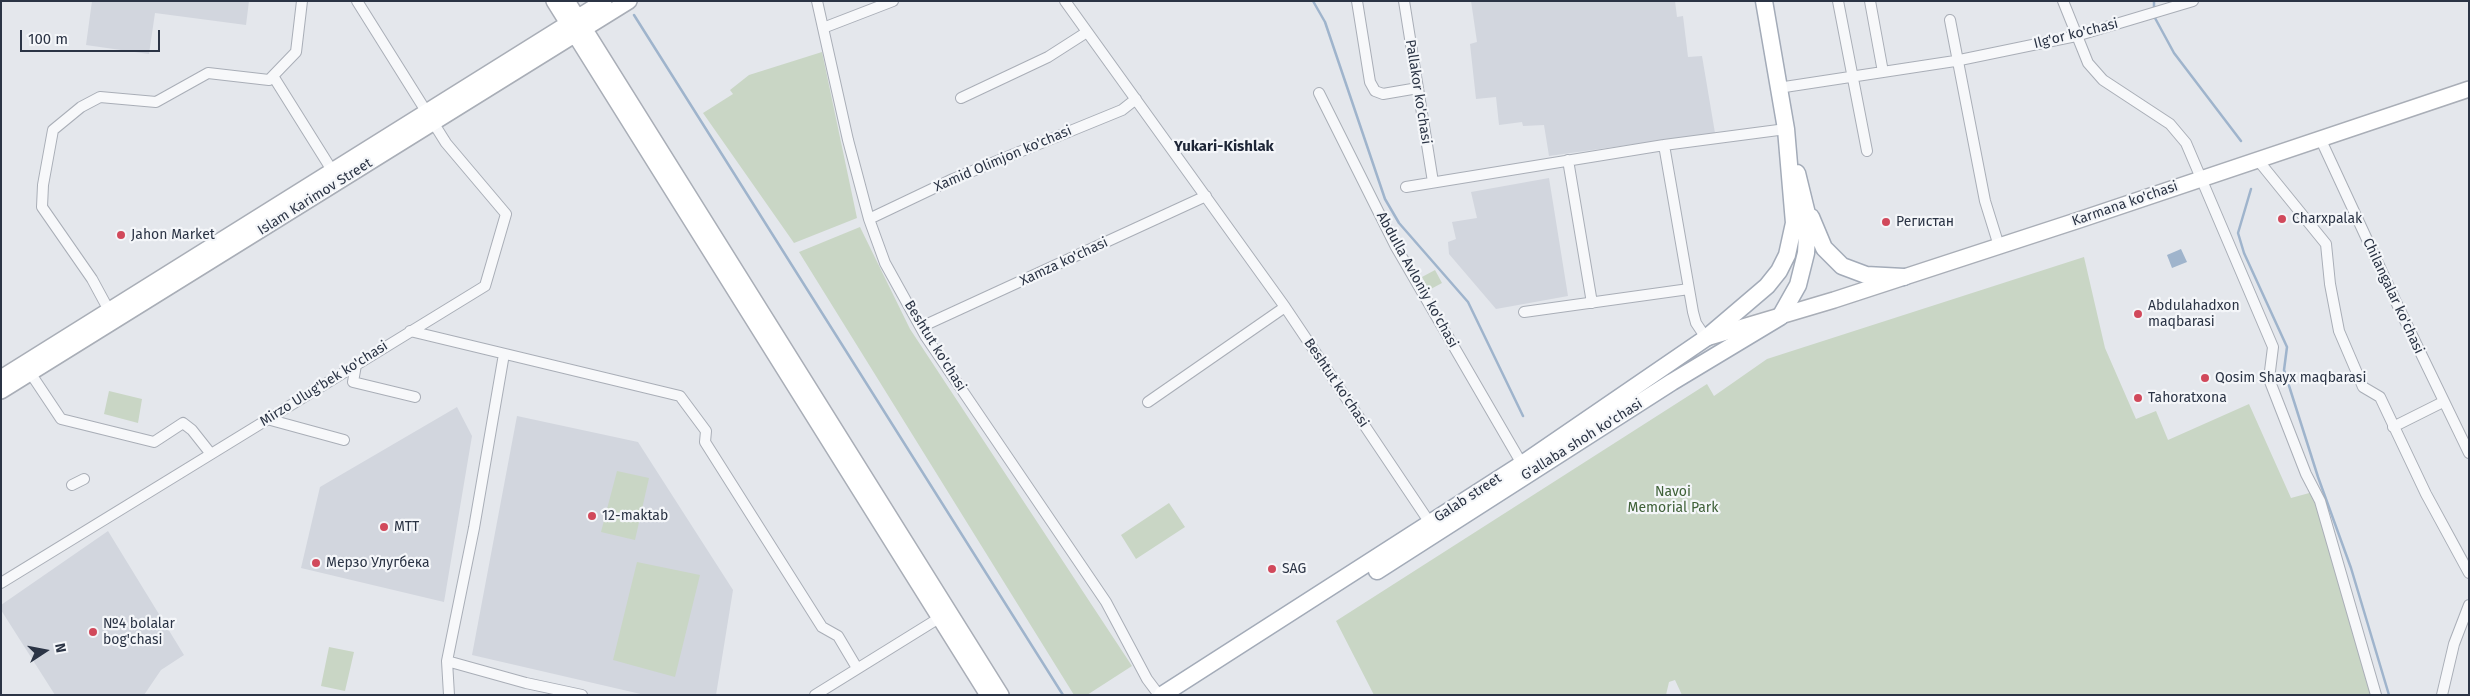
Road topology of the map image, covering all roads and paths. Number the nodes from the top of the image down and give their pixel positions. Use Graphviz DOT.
graph roads {
  1 [pos="302,1"];
  2 [pos="357,1"];
  3 [pos="554,1"];
  4 [pos="567,1"];
  5 [pos="604,1"];
  6 [pos="628,1"];
  7 [pos="817,1"];
  8 [pos="893,1"];
  9 [pos="1065,1"];
  10 [pos="1357,1"];
  11 [pos="1404,1"];
  12 [pos="1764,1"];
  13 [pos="1838,1"];
  14 [pos="1870,1"];
  15 [pos="2063,1"];
  16 [pos="2193,1"];
  17 [pos="2172,4"];
  18 [pos="1950,20"];
  19 [pos="577,26"];
  20 [pos="823,28"];
  21 [pos="1087,32"];
  22 [pos="2076,36"];
  23 [pos="1958,60"];
  24 [pos="1883,72"];
  25 [pos="273,76"];
  26 [pos="1852,76"];
  27 [pos="1418,88"];
  28 [pos="1778,88"];
  29 [pos="2469,89"];
  30 [pos="1319,93"];
  31 [pos="961,98"];
  32 [pos="1136,99"];
  33 [pos="430,118"];
  34 [pos="1786,130"];
  35 [pos="2320,138"];
  36 [pos="1664,145"];
  37 [pos="1867,151"];
  38 [pos="2257,159"];
  39 [pos="1568,160"];
  40 [pos="335,176"];
  41 [pos="2201,178"];
  42 [pos="1432,182"];
  43 [pos="1406,187"];
  44 [pos="1206,196"];
  45 [pos="1806,203"];
  46 [pos="869,218"];
  47 [pos="1999,246"];
  48 [pos="1904,277"];
  49 [pos="1689,289"];
  50 [pos="1592,303"];
  51 [pos="1285,307"];
  52 [pos="1524,312"];
  53 [pos="112,316"];
  54 [pos="1780,317"];
  55 [pos="921,327"];
  56 [pos="410,331"];
  57 [pos="1706,338"];
  58 [pos="504,354"];
  59 [pos="356,364"];
  60 [pos="31,374"];
  61 [pos="1,378"];
  62 [pos="1,391"];
  63 [pos="415,397"];
  64 [pos="1148,402"];
  65 [pos="2443,402"];
  66 [pos="267,419"];
  67 [pos="2393,427"];
  68 [pos="344,440"];
  69 [pos="2469,453"];
  70 [pos="211,454"];
  71 [pos="1522,464"];
  72 [pos="84,479"];
  73 [pos="72,485"];
  74 [pos="1430,523"];
  75 [pos="2469,573"];
  76 [pos="1,583"];
  77 [pos="2469,606"];
  78 [pos="944,615"];
  79 [pos="2465,625"];
  80 [pos="447,662"];
  81 [pos="857,668"];
  82 [pos="450,695"];
  83 [pos="582,695"];
  84 [pos="815,695"];
  85 [pos="988,695"];
  86 [pos="1001,695"];
  87 [pos="1160,695"];
  88 [pos="1183,695"];
  89 [pos="2376,695"];
  90 [pos="2442,695"];
  1 -- 25 [label="street"];
  2 -- 33 [label="street"];
  3 -- 19 [label="main road"];
  4 -- 19 [label="main road"];
  5 -- 19 [label="main road, Islam Karimov Street"];
  6 -- 19 [label="main road, Islam Karimov Street"];
  7 -- 20 [label="street, Beshtut ko'chasi"];
  8 -- 20 [label="street"];
  9 -- 21 [label="street, Beshtut ko'chasi"];
  10 -- 27 [label="street"];
  11 -- 27 [label="street, Pallakor ko'chasi"];
  12 -- 28 [label="main road"];
  13 -- 26 [label="street"];
  14 -- 24 [label="street"];
  15 -- 22 [label="street"];
  16 -- 17 [label="street, Ilg'or ko'chasi"];
  17 -- 22 [label="street, Ilg'or ko'chasi"];
  18 -- 23 [label="street"];
  19 -- 33 [label="main road, Islam Karimov Street"];
  19 -- 78 [label="main road"];
  20 -- 46 [label="street, Beshtut ko'chasi"];
  21 -- 31 [label="street"];
  21 -- 32 [label="street, Beshtut ko'chasi"];
  22 -- 23 [label="street, Ilg'or ko'chasi"];
  22 -- 41 [label="street"];
  23 -- 24 [label="street, Ilg'or ko'chasi"];
  23 -- 47 [label="street"];
  24 -- 26 [label="street, Ilg'or ko'chasi"];
  25 -- 40 [label="street"];
  25 -- 53 [label="street"];
  26 -- 28 [label="street, Ilg'or ko'chasi"];
  26 -- 37 [label="street"];
  27 -- 42 [label="street, Pallakor ko'chasi"];
  28 -- 34 [label="main road"];
  29 -- 35 [label="main road, Karmana ko'chasi"];
  30 -- 71 [label="street, Abdulla Avloniy ko'chasi"];
  32 -- 44 [label="street, Beshtut ko'chasi"];
  32 -- 46 [label="street, Xamid Olimjon ko'chasi"];
  33 -- 40 [label="main road, Islam Karimov Street"];
  33 -- 56 [label="street, Mirzo Ulug'bek ko'chasi"];
  34 -- 36 [label="street"];
  34 -- 45 [label="main road"];
  34 -- 57 [label="main road"];
  35 -- 38 [label="main road, Karmana ko'chasi"];
  35 -- 65 [label="street, Chilangalar ko'chasi"];
  36 -- 39 [label="street"];
  36 -- 49 [label="street"];
  38 -- 41 [label="main road, Karmana ko'chasi"];
  38 -- 67 [label="street"];
  39 -- 42 [label="street"];
  39 -- 50 [label="street"];
  40 -- 53 [label="main road, Islam Karimov Street"];
  41 -- 47 [label="main road, Karmana ko'chasi"];
  41 -- 89 [label="street"];
  42 -- 43 [label="street"];
  44 -- 51 [label="street, Beshtut ko'chasi"];
  44 -- 55 [label="street, Xamza ko'chasi"];
  45 -- 48 [label="main road"];
  45 -- 54 [label="main road"];
  46 -- 55 [label="street, Beshtut ko'chasi"];
  47 -- 48 [label="main road, Karmana ko'chasi"];
  48 -- 54 [label="main road, Karmana ko'chasi"];
  49 -- 50 [label="street"];
  49 -- 57 [label="street"];
  50 -- 52 [label="street"];
  51 -- 64 [label="street"];
  51 -- 74 [label="street, Beshtut ko'chasi"];
  53 -- 60 [label="main road, Islam Karimov Street"];
  53 -- 61 [label="main road, Islam Karimov Street"];
  54 -- 57 [label="main road, Galab street"];
  54 -- 88 [label="main road, G'allaba shoh ko'chasi"];
  55 -- 87 [label="street, Beshtut ko'chasi"];
  56 -- 58 [label="street"];
  56 -- 59 [label="street, Mirzo Ulug'bek ko'chasi"];
  57 -- 71 [label="main road, Galab street"];
  58 -- 80 [label="street"];
  58 -- 81 [label="street"];
  59 -- 63 [label="street"];
  59 -- 66 [label="street, Mirzo Ulug'bek ko'chasi"];
  60 -- 62 [label="main road, Islam Karimov Street"];
  60 -- 70 [label="street"];
  65 -- 67 [label="street"];
  65 -- 69 [label="street, Chilangalar ko'chasi"];
  66 -- 68 [label="street"];
  66 -- 70 [label="street, Mirzo Ulug'bek ko'chasi"];
  67 -- 75 [label="street"];
  70 -- 76 [label="street, Mirzo Ulug'bek ko'chasi"];
  71 -- 74 [label="main road, Galab street"];
  72 -- 73 [label="street"];
  74 -- 87 [label="main road, Galab street"];
  77 -- 79 [label="street"];
  78 -- 81 [label="street"];
  78 -- 85 [label="main road"];
  78 -- 86 [label="main road"];
  79 -- 90 [label="street"];
  80 -- 82 [label="street"];
  80 -- 83 [label="street"];
  81 -- 84 [label="street"];
}
